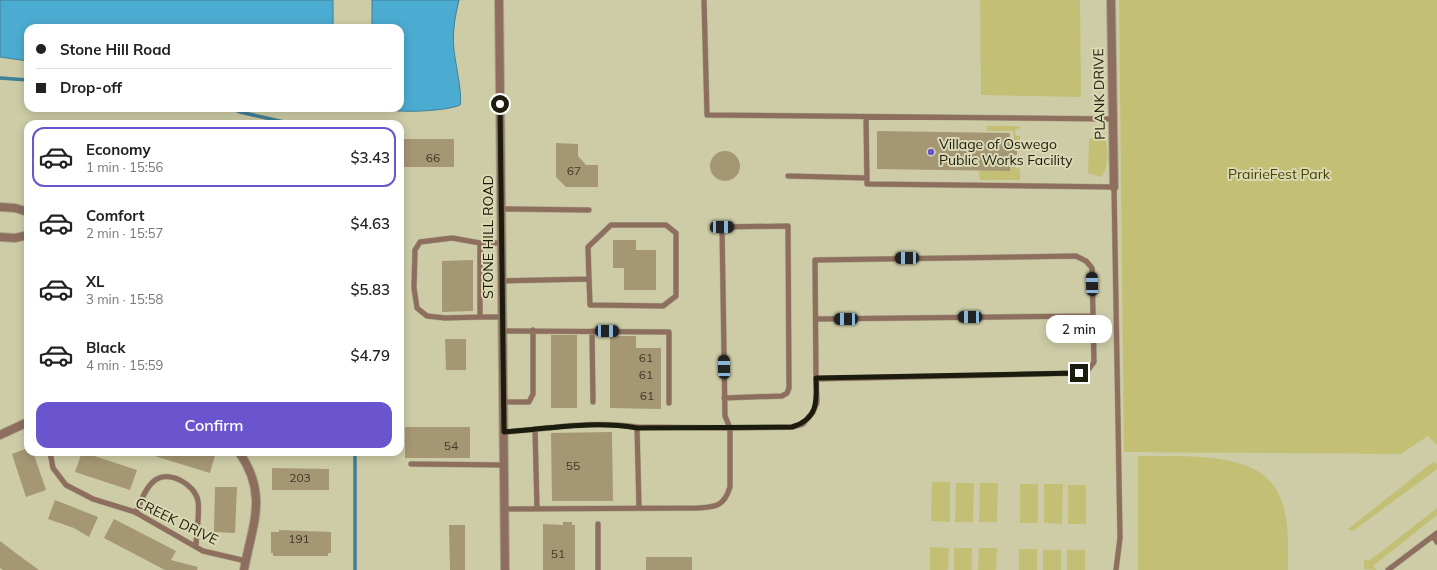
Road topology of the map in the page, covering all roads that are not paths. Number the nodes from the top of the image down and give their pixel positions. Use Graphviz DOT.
graph roads {
  1 [pos="499,0"];
  2 [pos="704,0"];
  3 [pos="1111,0"];
  4 [pos="866,117"];
  5 [pos="1113,119"];
  6 [pos="788,176"];
  7 [pos="867,178"];
  8 [pos="1114,187"];
  9 [pos="0,207"];
  10 [pos="501,209"];
  11 [pos="589,210"];
  12 [pos="24,211"];
  13 [pos="24,236"];
  14 [pos="0,237"];
  15 [pos="480,243"];
  16 [pos="501,243"];
  17 [pos="589,278"];
  18 [pos="501,281"];
  19 [pos="1093,316"];
  20 [pos="480,317"];
  21 [pos="502,317"];
  22 [pos="816,319"];
  23 [pos="533,330"];
  24 [pos="502,331"];
  25 [pos="592,331"];
  26 [pos="816,378"];
  27 [pos="724,398"];
  28 [pos="504,402"];
  29 [pos="593,402"];
  30 [pos="669,403"];
  31 [pos="24,424"];
  32 [pos="637,428"];
  33 [pos="730,428"];
  34 [pos="535,429"];
  35 [pos="504,432"];
  36 [pos="0,435"];
  37 [pos="51,456"];
  38 [pos="241,456"];
  39 [pos="411,464"];
  40 [pos="504,465"];
  41 [pos="537,508"];
  42 [pos="639,508"];
  43 [pos="505,509"];
  44 [pos="136,513"];
  45 [pos="598,524"];
  46 [pos="1435,535"];
  47 [pos="1437,542"];
  48 [pos="196,546"];
  49 [pos="246,562"];
  50 [pos="244,570"];
  51 [pos="505,570"];
  52 [pos="598,570"];
  53 [pos="1116,570"];
  54 [pos="1388,570"];
  1 -- 10 [label="street, STONE HILL ROAD"];
  2 -- 4 [label="lane"];
  3 -- 5 [label="street, PLANK DRIVE"];
  4 -- 5 [label="lane"];
  4 -- 7 [label="lane"];
  5 -- 8 [label="street, PLANK DRIVE"];
  6 -- 7 [label="lane"];
  7 -- 8 [label="lane"];
  8 -- 53 [label="lane"];
  9 -- 12 [label="street"];
  10 -- 11 [label="lane"];
  10 -- 16 [label="street, STONE HILL ROAD"];
  13 -- 14 [label="street"];
  15 -- 16 [label="lane"];
  15 -- 20 [label="lane"];
  15 -- 20 [label="lane"];
  16 -- 18 [label="street, STONE HILL ROAD"];
  17 -- 17 [label="lane"];
  17 -- 18 [label="lane"];
  18 -- 21 [label="street, STONE HILL ROAD"];
  19 -- 22 [label="lane"];
  19 -- 22 [label="lane"];
  19 -- 26 [label="lane"];
  20 -- 21 [label="lane"];
  21 -- 24 [label="street, STONE HILL ROAD"];
  22 -- 26 [label="lane"];
  23 -- 24 [label="lane"];
  23 -- 25 [label="lane"];
  23 -- 28 [label="lane"];
  24 -- 28 [label="street, STONE HILL ROAD"];
  25 -- 29 [label="lane"];
  25 -- 30 [label="lane"];
  26 -- 33 [label="lane"];
  27 -- 27 [label="lane"];
  27 -- 33 [label="lane"];
  28 -- 35 [label="street, STONE HILL ROAD"];
  31 -- 36 [label="street"];
  32 -- 33 [label="lane"];
  32 -- 34 [label="lane"];
  32 -- 42 [label="lane"];
  33 -- 42 [label="lane"];
  34 -- 35 [label="lane"];
  34 -- 41 [label="lane"];
  35 -- 40 [label="street, STONE HILL ROAD"];
  37 -- 44 [label="lane, CREEK DRIVE"];
  38 -- 49 [label="street"];
  39 -- 40 [label="lane"];
  40 -- 43 [label="street, STONE HILL ROAD"];
  41 -- 42 [label="lane"];
  41 -- 43 [label="lane"];
  43 -- 51 [label="street, STONE HILL ROAD"];
  44 -- 48 [label="lane, CREEK DRIVE"];
  44 -- 48 [label="lane"];
  45 -- 52 [label="lane"];
  46 -- 47 [label="lane"];
  46 -- 54 [label="lane"];
  48 -- 49 [label="lane, CREEK DRIVE"];
  49 -- 50 [label="street"];
}
